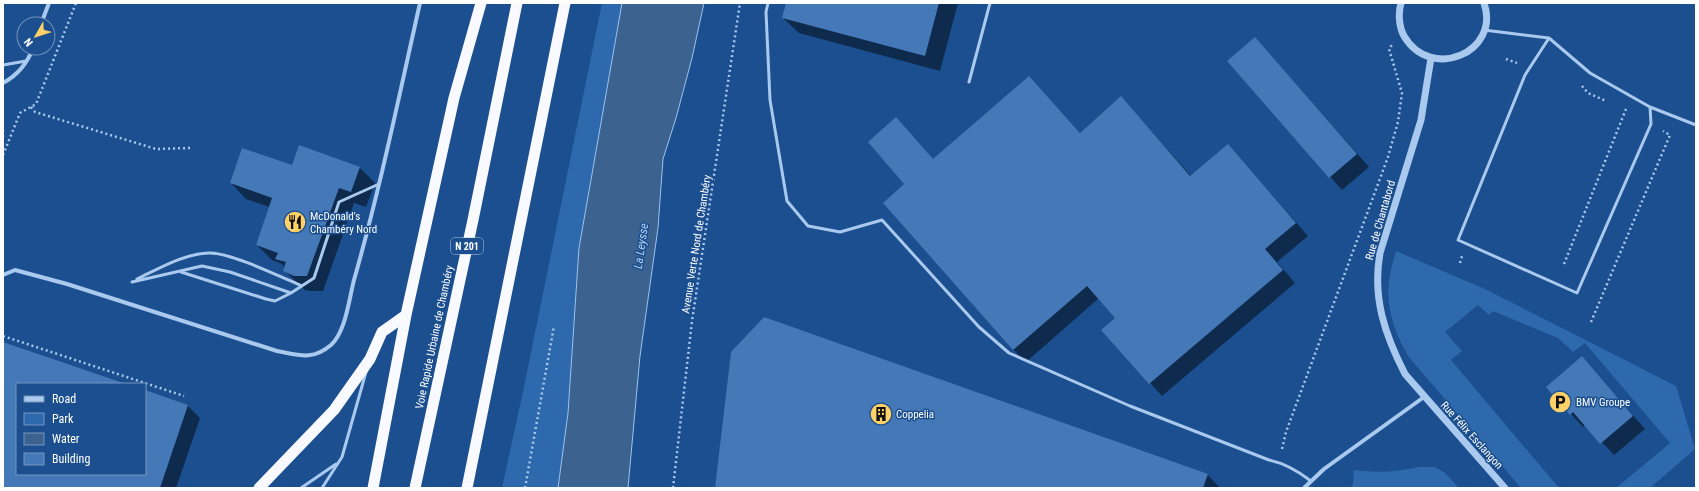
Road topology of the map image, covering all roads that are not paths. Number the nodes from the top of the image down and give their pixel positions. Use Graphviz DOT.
graph roads {
  1 [pos="49,3"];
  2 [pos="420,3"];
  3 [pos="481,3"];
  4 [pos="517,3"];
  5 [pos="566,3"];
  6 [pos="768,3"];
  7 [pos="990,3"];
  8 [pos="1401,3"];
  9 [pos="1484,3"];
  10 [pos="44,16"];
  11 [pos="1484,30"];
  12 [pos="1549,38"];
  13 [pos="30,56"];
  14 [pos="1431,58"];
  15 [pos="28,61"];
  16 [pos="3,65"];
  17 [pos="969,82"];
  18 [pos="3,83"];
  19 [pos="1650,107"];
  20 [pos="1696,125"];
  21 [pos="380,184"];
  22 [pos="179,271"];
  23 [pos="3,276"];
  24 [pos="302,286"];
  25 [pos="291,293"];
  26 [pos="406,315"];
  27 [pos="370,359"];
  28 [pos="1424,397"];
  29 [pos="338,463"];
  30 [pos="1311,481"];
  31 [pos="260,488"];
  32 [pos="301,488"];
  33 [pos="322,488"];
  34 [pos="373,488"];
  35 [pos="415,488"];
  36 [pos="468,488"];
  37 [pos="1304,488"];
  38 [pos="1505,488"];
  1 -- 10 [label="street"];
  2 -- 21 [label="street"];
  3 -- 26 [label="highway"];
  4 -- 35 [label="highway, Voie Rapide Urbaine de Chambéry / N 201"];
  5 -- 36 [label="highway"];
  6 -- 30 [label="lane"];
  7 -- 17 [label="lane"];
  8 -- 14 [label="street"];
  9 -- 11 [label="street"];
  11 -- 12 [label="lane"];
  11 -- 14 [label="street"];
  12 -- 19 [label="lane"];
  12 -- 19 [label="lane"];
  13 -- 15 [label="street"];
  14 -- 28 [label="street, Rue de Chantabord"];
  15 -- 16 [label="lane"];
  15 -- 18 [label="street"];
  19 -- 20 [label="lane"];
  21 -- 23 [label="street"];
  21 -- 24 [label="lane"];
  22 -- 24 [label="lane"];
  22 -- 25 [label="lane"];
  22 -- 25 [label="lane"];
  24 -- 25 [label="lane"];
  26 -- 27 [label="highway"];
  26 -- 34 [label="highway"];
  27 -- 29 [label="lane"];
  27 -- 31 [label="highway"];
  28 -- 30 [label="street"];
  28 -- 38 [label="street, Rue Félix Esclangon"];
  29 -- 32 [label="lane"];
  29 -- 33 [label="lane"];
  30 -- 37 [label="street"];
}
